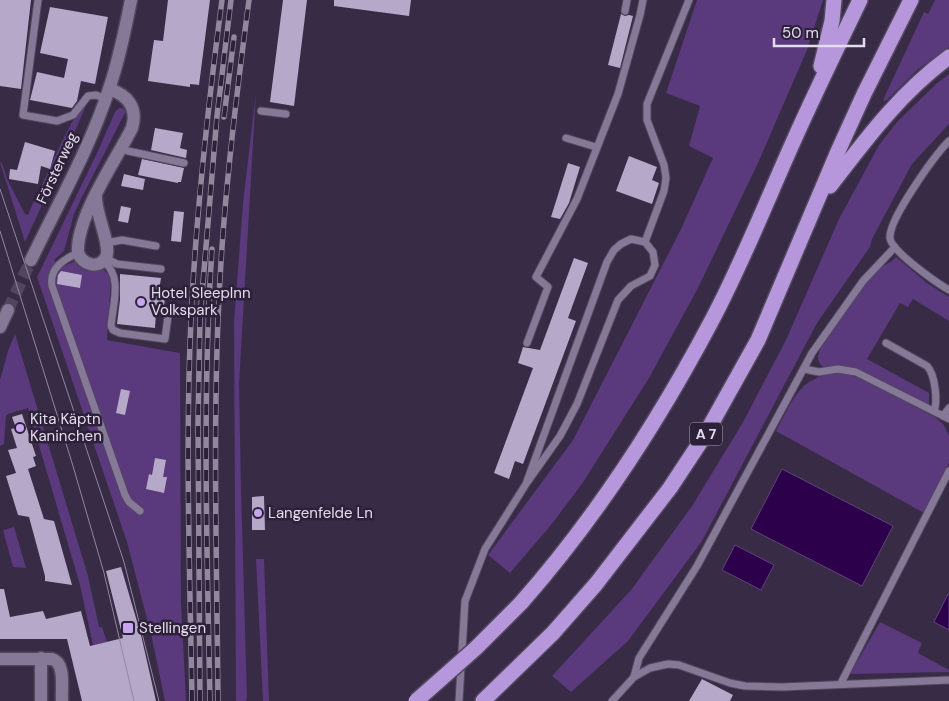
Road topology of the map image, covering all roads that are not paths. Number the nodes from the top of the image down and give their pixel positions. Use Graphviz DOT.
graph roads {
  1 [pos="38,0"];
  2 [pos="131,0"];
  3 [pos="627,0"];
  4 [pos="643,0"];
  5 [pos="688,0"];
  6 [pos="834,0"];
  7 [pos="860,0"];
  8 [pos="911,0"];
  9 [pos="625,11"];
  10 [pos="949,57"];
  11 [pos="108,94"];
  12 [pos="814,94"];
  13 [pos="261,111"];
  14 [pos="286,114"];
  15 [pos="566,138"];
  16 [pos="949,141"];
  17 [pos="596,147"];
  18 [pos="121,148"];
  19 [pos="184,163"];
  20 [pos="96,194"];
  21 [pos="814,207"];
  22 [pos="645,242"];
  23 [pos="106,243"];
  24 [pos="156,246"];
  25 [pos="894,247"];
  26 [pos="78,253"];
  27 [pos="104,259"];
  28 [pos="31,260"];
  29 [pos="161,269"];
  30 [pos="949,290"];
  31 [pos="8,310"];
  32 [pos="168,316"];
  33 [pos="0,327"];
  34 [pos="527,343"];
  35 [pos="886,343"];
  36 [pos="804,369"];
  37 [pos="949,408"];
  38 [pos="934,411"];
  39 [pos="946,418"];
  40 [pos="949,471"];
  41 [pos="526,484"];
  42 [pos="140,511"];
  43 [pos="41,658"];
  44 [pos="0,659"];
  45 [pos="634,677"];
  46 [pos="949,680"];
  47 [pos="841,683"];
  48 [pos="41,701"];
  49 [pos="62,701"];
  50 [pos="416,701"];
  51 [pos="459,701"];
  52 [pos="483,701"];
  53 [pos="612,701"];
  1 -- 11 [label="lane"];
  2 -- 11 [label="street, Försterweg"];
  3 -- 9 [label="lane"];
  4 -- 17 [label="lane"];
  5 -- 22 [label="lane"];
  6 -- 12 [label="highway"];
  7 -- 12 [label="highway"];
  8 -- 21 [label="highway, A 7"];
  10 -- 21 [label="highway"];
  11 -- 18 [label="street"];
  11 -- 28 [label="street, Försterweg"];
  12 -- 50 [label="highway, bridge"];
  13 -- 14 [label="lane"];
  15 -- 17 [label="lane"];
  16 -- 25 [label="lane"];
  17 -- 34 [label="lane"];
  18 -- 19 [label="lane"];
  18 -- 20 [label="street"];
  20 -- 23 [label="street"];
  20 -- 26 [label="street"];
  21 -- 52 [label="highway, A 7"];
  22 -- 41 [label="lane"];
  22 -- 41 [label="lane"];
  23 -- 24 [label="lane"];
  23 -- 27 [label="street"];
  25 -- 30 [label="lane"];
  25 -- 36 [label="lane"];
  26 -- 27 [label="street"];
  26 -- 42 [label="lane"];
  27 -- 29 [label="lane"];
  27 -- 32 [label="lane"];
  31 -- 33 [label="street"];
  35 -- 38 [label="lane"];
  36 -- 38 [label="lane"];
  36 -- 45 [label="lane"];
  37 -- 39 [label="lane"];
  38 -- 39 [label="lane"];
  40 -- 47 [label="lane"];
  41 -- 51 [label="lane"];
  43 -- 44 [label="street"];
  43 -- 48 [label="street"];
  43 -- 49 [label="street"];
  45 -- 47 [label="lane"];
  45 -- 53 [label="lane"];
  46 -- 47 [label="lane"];
}
